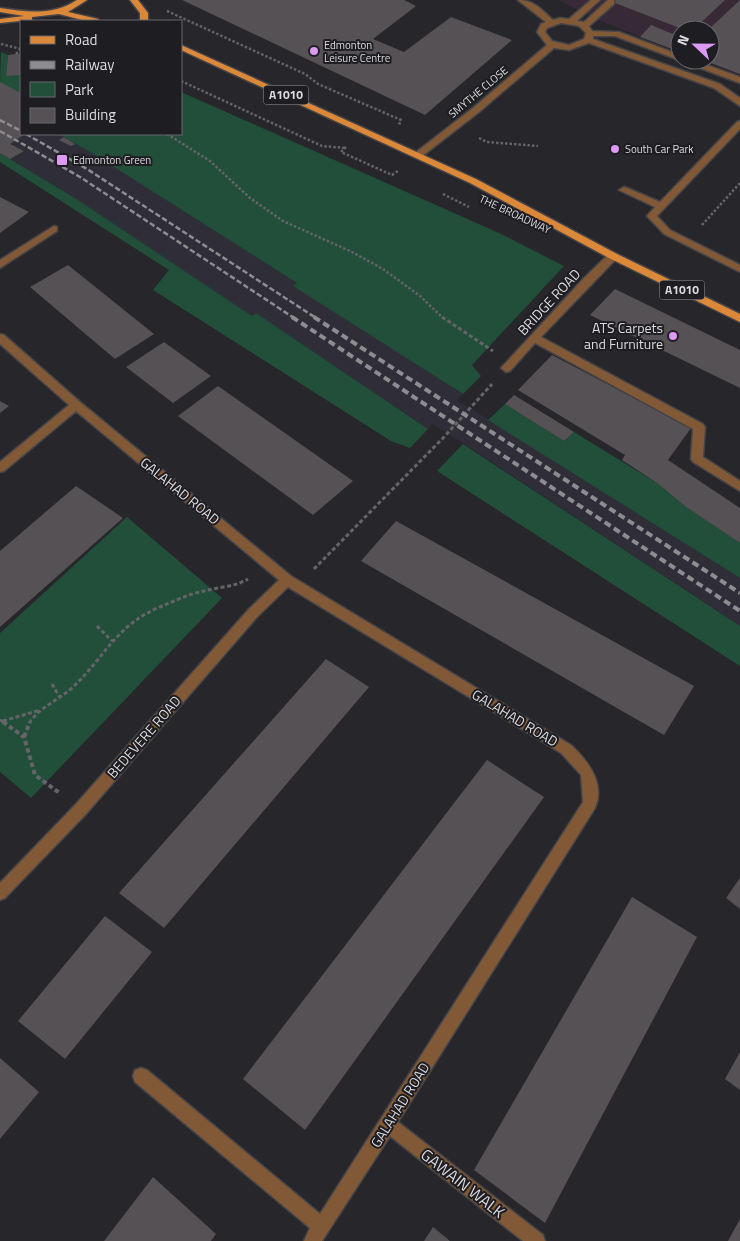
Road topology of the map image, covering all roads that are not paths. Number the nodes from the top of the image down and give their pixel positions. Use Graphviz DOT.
graph roads {
  1 [pos="84,0"];
  2 [pos="134,0"];
  3 [pos="522,0"];
  4 [pos="596,0"];
  5 [pos="611,2"];
  6 [pos="0,10"];
  7 [pos="60,12"];
  8 [pos="38,16"];
  9 [pos="91,20"];
  10 [pos="144,20"];
  11 [pos="572,21"];
  12 [pos="0,22"];
  13 [pos="551,22"];
  14 [pos="587,33"];
  15 [pos="552,45"];
  16 [pos="182,47"];
  17 [pos="670,54"];
  18 [pos="712,70"];
  19 [pos="740,80"];
  20 [pos="740,103"];
  21 [pos="740,118"];
  22 [pos="738,126"];
  23 [pos="418,155"];
  24 [pos="624,190"];
  25 [pos="661,206"];
  26 [pos="54,229"];
  27 [pos="613,256"];
  28 [pos="0,266"];
  29 [pos="740,269"];
  30 [pos="740,318"];
  31 [pos="0,338"];
  32 [pos="534,338"];
  33 [pos="506,368"];
  34 [pos="76,405"];
  35 [pos="0,468"];
  36 [pos="740,487"];
  37 [pos="287,580"];
  38 [pos="0,893"];
  39 [pos="141,1076"];
  40 [pos="388,1124"];
  41 [pos="322,1227"];
  42 [pos="312,1241"];
  43 [pos="537,1241"];
  1 -- 7 [label="main road"];
  2 -- 10 [label="main road"];
  3 -- 13 [label="street"];
  4 -- 11 [label="street"];
  5 -- 14 [label="street"];
  6 -- 8 [label="main road"];
  7 -- 8 [label="main road"];
  7 -- 9 [label="main road"];
  8 -- 12 [label="main road"];
  11 -- 13 [label="street"];
  11 -- 14 [label="street"];
  13 -- 15 [label="street"];
  14 -- 15 [label="street"];
  14 -- 17 [label="street"];
  14 -- 20 [label="street"];
  15 -- 23 [label="street, SMYTHE CLOSE"];
  16 -- 23 [label="main road, THE BROADWAY / A1010"];
  18 -- 19 [label="street"];
  21 -- 22 [label="street"];
  22 -- 25 [label="street"];
  23 -- 27 [label="main road, THE BROADWAY / A1010"];
  24 -- 25 [label="street"];
  25 -- 29 [label="street"];
  26 -- 28 [label="street"];
  27 -- 30 [label="main road, A1010"];
  27 -- 32 [label="street, BRIDGE ROAD"];
  31 -- 34 [label="street, GALAHAD ROAD"];
  32 -- 33 [label="street, BRIDGE ROAD"];
  32 -- 36 [label="street"];
  34 -- 35 [label="street"];
  34 -- 37 [label="street, GALAHAD ROAD"];
  37 -- 38 [label="street, BEDEVERE ROAD"];
  37 -- 40 [label="street, GALAHAD ROAD"];
  39 -- 41 [label="street"];
  40 -- 41 [label="street, GALAHAD ROAD"];
  40 -- 43 [label="street, GAWAIN WALK"];
  41 -- 42 [label="street, GALAHAD ROAD"];
}
